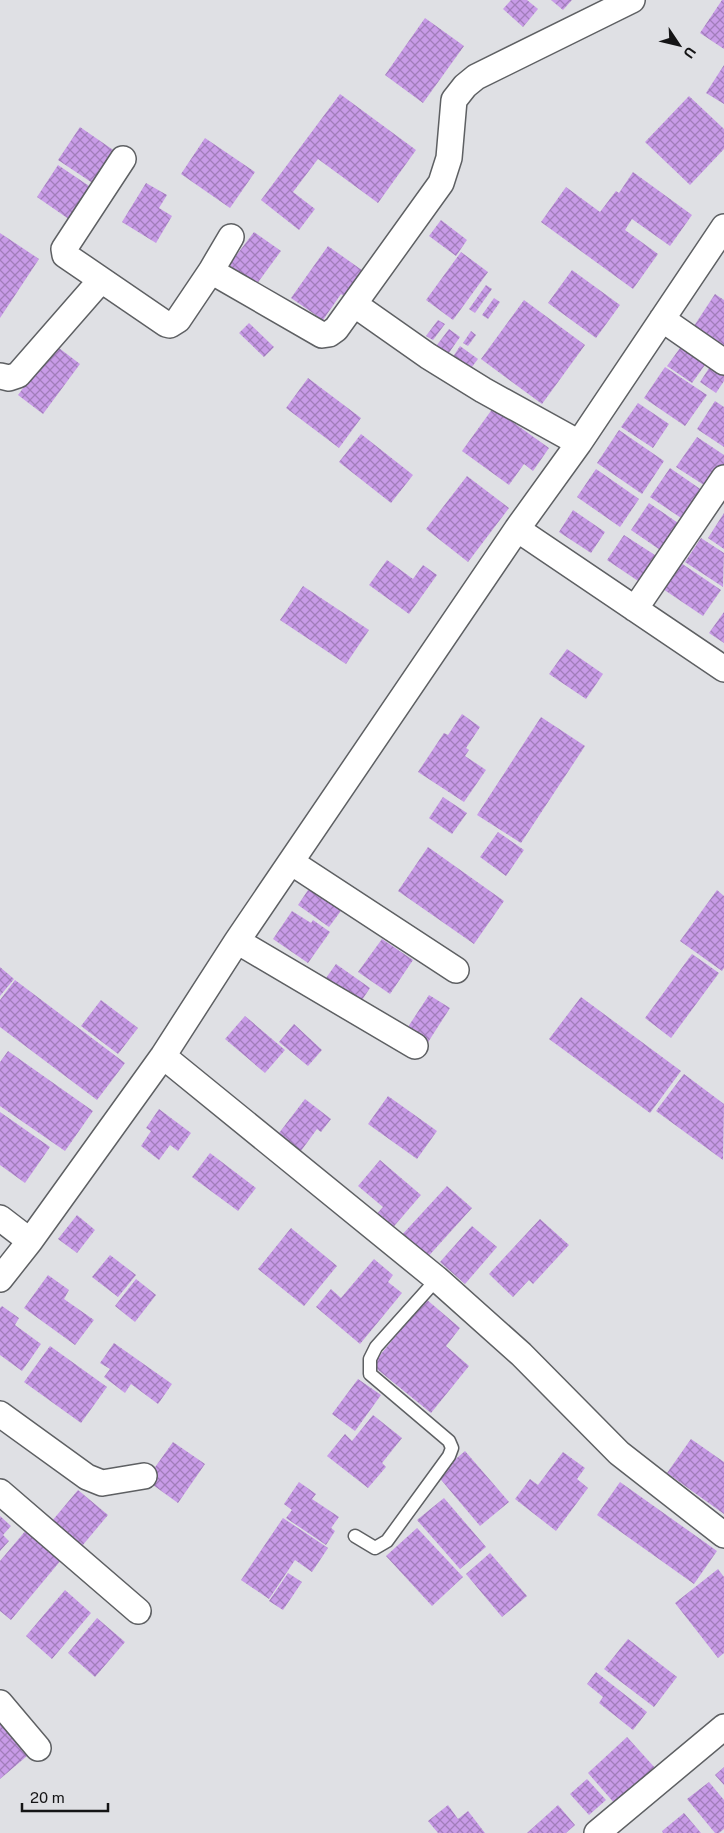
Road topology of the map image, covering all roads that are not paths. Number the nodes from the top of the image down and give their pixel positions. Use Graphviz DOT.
graph roads {
  1 [pos="632,0"];
  2 [pos="123,159"];
  3 [pos="724,227"];
  4 [pos="231,237"];
  5 [pos="211,272"];
  6 [pos="100,280"];
  7 [pos="354,304"];
  8 [pos="662,319"];
  9 [pos="724,362"];
  10 [pos="0,376"];
  11 [pos="579,443"];
  12 [pos="724,478"];
  13 [pos="517,530"];
  14 [pos="635,609"];
  15 [pos="724,669"];
  16 [pos="291,862"];
  17 [pos="237,941"];
  18 [pos="456,970"];
  19 [pos="415,1046"];
  20 [pos="163,1056"];
  21 [pos="0,1218"];
  22 [pos="30,1241"];
  23 [pos="0,1279"];
  24 [pos="437,1279"];
  25 [pos="0,1414"];
  26 [pos="144,1476"];
  27 [pos="0,1492"];
  28 [pos="724,1535"];
  29 [pos="355,1536"];
  30 [pos="138,1611"];
  31 [pos="0,1703"];
  32 [pos="724,1727"];
  33 [pos="38,1748"];
  34 [pos="597,1833"];
  1 -- 7 [label="street"];
  2 -- 6 [label="street"];
  3 -- 8 [label="street"];
  4 -- 5 [label="street"];
  5 -- 6 [label="street"];
  5 -- 7 [label="street"];
  6 -- 10 [label="street"];
  7 -- 11 [label="street"];
  8 -- 9 [label="street"];
  8 -- 11 [label="street"];
  11 -- 13 [label="street"];
  12 -- 14 [label="street"];
  13 -- 14 [label="street"];
  13 -- 16 [label="street"];
  14 -- 15 [label="street"];
  16 -- 17 [label="street"];
  16 -- 18 [label="street"];
  17 -- 19 [label="street"];
  17 -- 20 [label="street"];
  20 -- 22 [label="street"];
  20 -- 24 [label="street"];
  21 -- 22 [label="street"];
  22 -- 23 [label="street"];
  24 -- 28 [label="street"];
  24 -- 29 [label="lane"];
  25 -- 26 [label="street"];
  27 -- 30 [label="street"];
  31 -- 33 [label="street"];
  32 -- 34 [label="street"];
}
